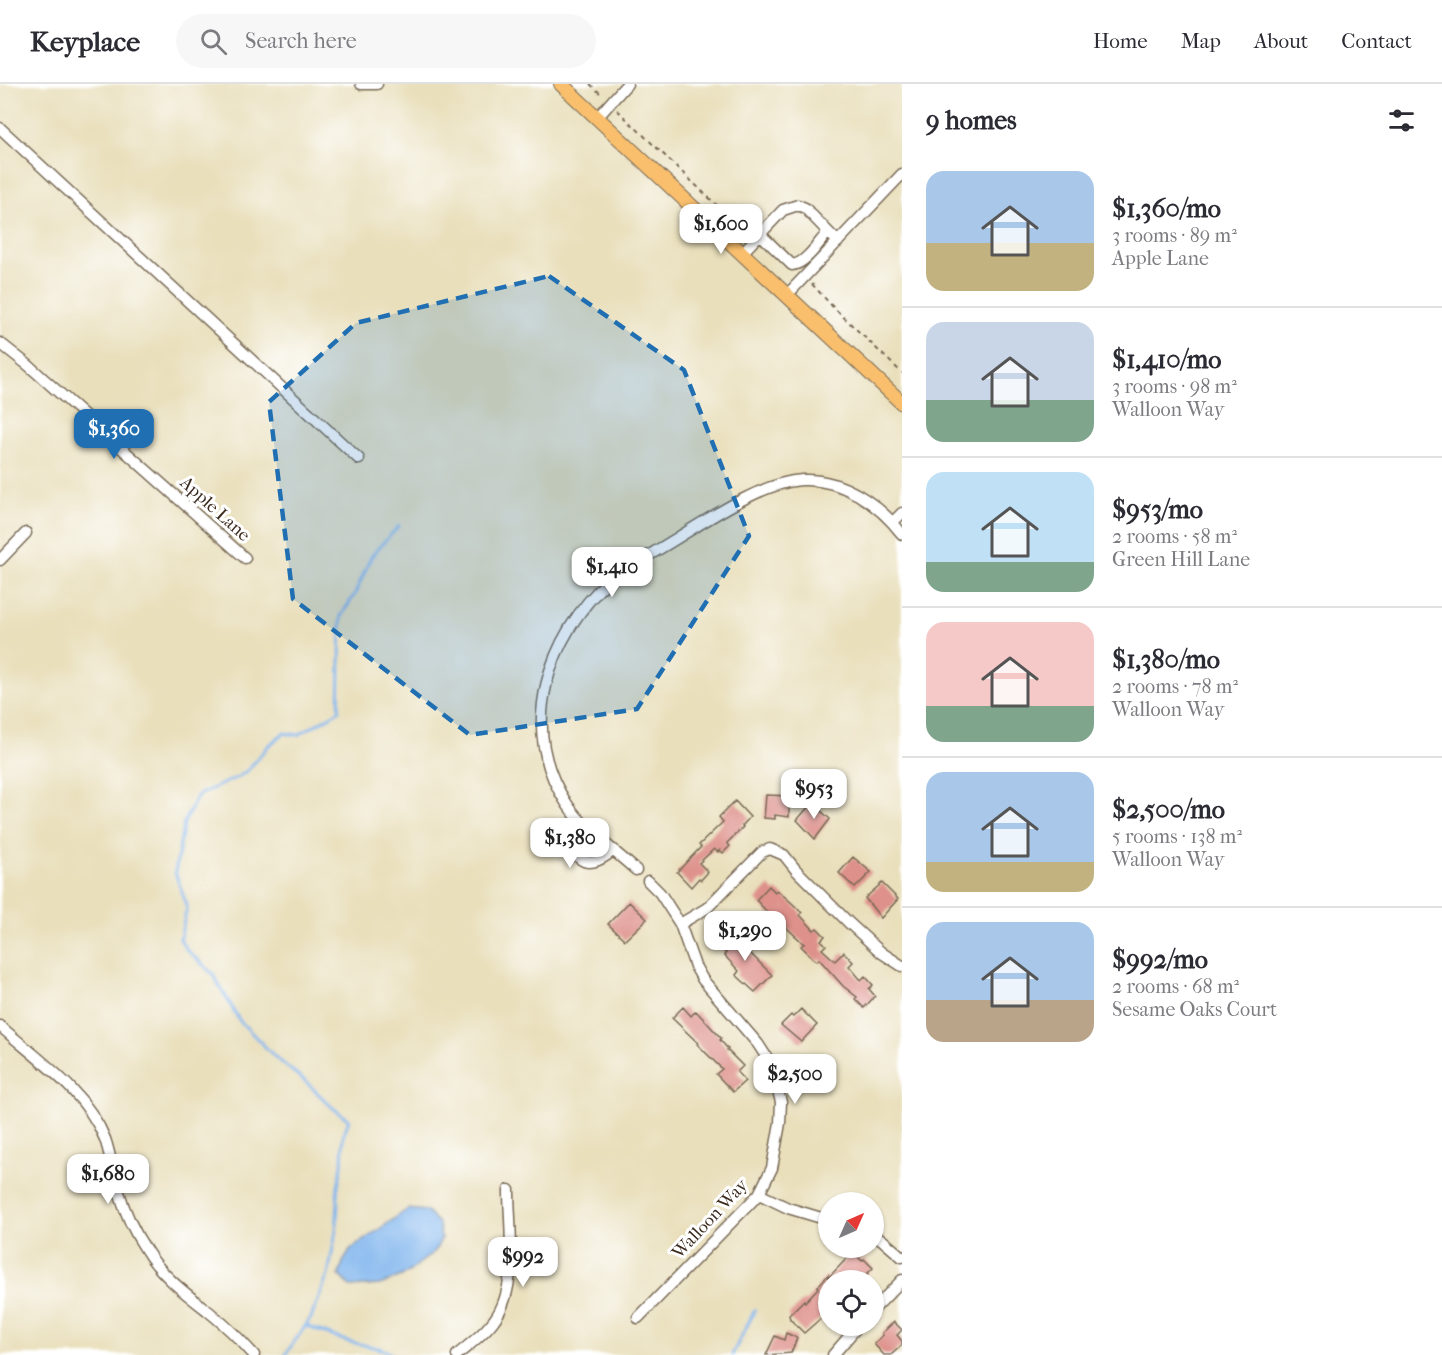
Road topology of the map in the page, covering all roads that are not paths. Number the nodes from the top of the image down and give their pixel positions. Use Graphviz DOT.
graph roads {
  1 [pos="361,84"];
  2 [pos="377,84"];
  3 [pos="561,84"];
  4 [pos="627,84"];
  5 [pos="597,118"];
  6 [pos="0,128"];
  7 [pos="902,174"];
  8 [pos="828,232"];
  9 [pos="757,238"];
  10 [pos="838,242"];
  11 [pos="742,253"];
  12 [pos="787,295"];
  13 [pos="0,343"];
  14 [pos="902,403"];
  15 [pos="359,459"];
  16 [pos="902,513"];
  17 [pos="893,522"];
  18 [pos="26,533"];
  19 [pos="902,534"];
  20 [pos="244,558"];
  21 [pos="0,560"];
  22 [pos="585,824"];
  23 [pos="614,850"];
  24 [pos="636,870"];
  25 [pos="648,881"];
  26 [pos="680,924"];
  27 [pos="902,966"];
  28 [pos="0,1026"];
  29 [pos="509,1190"];
  30 [pos="759,1194"];
  31 [pos="818,1217"];
  32 [pos="884,1242"];
  33 [pos="902,1257"];
  34 [pos="902,1280"];
  35 [pos="884,1299"];
  36 [pos="638,1318"];
  37 [pos="848,1336"];
  38 [pos="254,1355"];
  39 [pos="457,1355"];
  40 [pos="833,1355"];
  1 -- 2 [label="street"];
  3 -- 5 [label="main road"];
  4 -- 5 [label="street"];
  5 -- 11 [label="main road"];
  6 -- 15 [label="street"];
  7 -- 10 [label="street"];
  8 -- 9 [label="street"];
  8 -- 9 [label="street"];
  8 -- 10 [label="street"];
  9 -- 11 [label="street"];
  10 -- 12 [label="street"];
  11 -- 12 [label="main road"];
  12 -- 14 [label="main road"];
  13 -- 20 [label="street, Apple Lane"];
  16 -- 17 [label="street"];
  17 -- 19 [label="street"];
  17 -- 22 [label="street"];
  18 -- 21 [label="street"];
  22 -- 23 [label="street"];
  22 -- 23 [label="street"];
  23 -- 24 [label="street"];
  25 -- 26 [label="street, Walloon Way"];
  26 -- 27 [label="street"];
  26 -- 30 [label="street, Walloon Way"];
  28 -- 38 [label="street"];
  29 -- 39 [label="street"];
  30 -- 31 [label="street"];
  30 -- 36 [label="street, Walloon Way"];
  32 -- 33 [label="street"];
  34 -- 35 [label="street"];
  37 -- 40 [label="street"];
}
